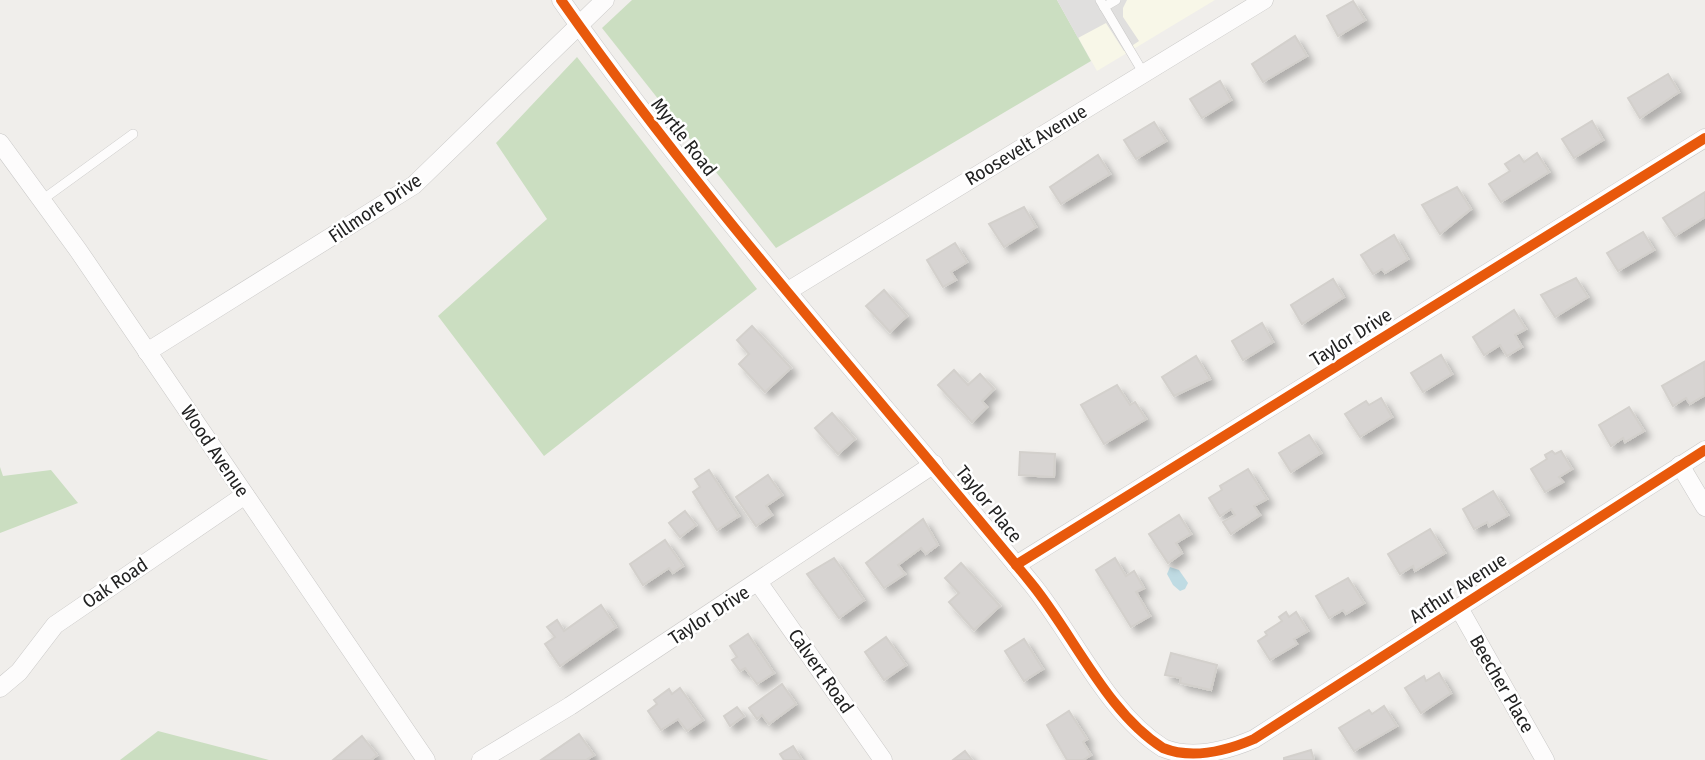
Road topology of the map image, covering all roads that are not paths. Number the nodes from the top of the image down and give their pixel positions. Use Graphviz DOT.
graph roads {
  1 [pos="561,0"];
  2 [pos="606,0"];
  3 [pos="1115,0"];
  4 [pos="1264,0"];
  5 [pos="1102,4"];
  6 [pos="578,25"];
  7 [pos="1144,74"];
  8 [pos="133,134"];
  9 [pos="1705,138"];
  10 [pos="0,144"];
  11 [pos="41,200"];
  12 [pos="788,291"];
  13 [pos="147,352"];
  14 [pos="1705,450"];
  15 [pos="934,464"];
  16 [pos="1681,465"];
  17 [pos="245,495"];
  18 [pos="1705,507"];
  19 [pos="1016,565"];
  20 [pos="758,582"];
  21 [pos="1459,608"];
  22 [pos="0,688"];
  23 [pos="1229,755"];
  24 [pos="426,760"];
  25 [pos="481,760"];
  26 [pos="883,760"];
  27 [pos="1545,760"];
  1 -- 6 [label="street, Myrtle Road"];
  2 -- 6 [label="street, Fillmore Drive"];
  3 -- 5 [label="lane"];
  4 -- 7 [label="street, Roosevelt Avenue"];
  5 -- 7 [label="lane"];
  6 -- 12 [label="street, Myrtle Road"];
  6 -- 13 [label="street, Fillmore Drive"];
  7 -- 12 [label="street, Roosevelt Avenue"];
  8 -- 11 [label="lane"];
  9 -- 19 [label="street, Taylor Drive"];
  10 -- 11 [label="street, Wood Avenue"];
  11 -- 13 [label="street, Wood Avenue"];
  12 -- 15 [label="street, Taylor Place"];
  13 -- 17 [label="street, Wood Avenue"];
  14 -- 16 [label="street, Arthur Avenue"];
  15 -- 19 [label="street, Taylor Place"];
  15 -- 20 [label="street, Taylor Drive"];
  16 -- 18 [label="street"];
  16 -- 21 [label="street, Arthur Avenue"];
  17 -- 22 [label="street, Oak Road"];
  17 -- 24 [label="street, Wood Avenue"];
  19 -- 23 [label="street, Taylor Place"];
  20 -- 25 [label="street, Taylor Drive"];
  20 -- 26 [label="street, Calvert Road"];
  21 -- 23 [label="street, Arthur Avenue"];
  21 -- 27 [label="street, Beecher Place"];
}
